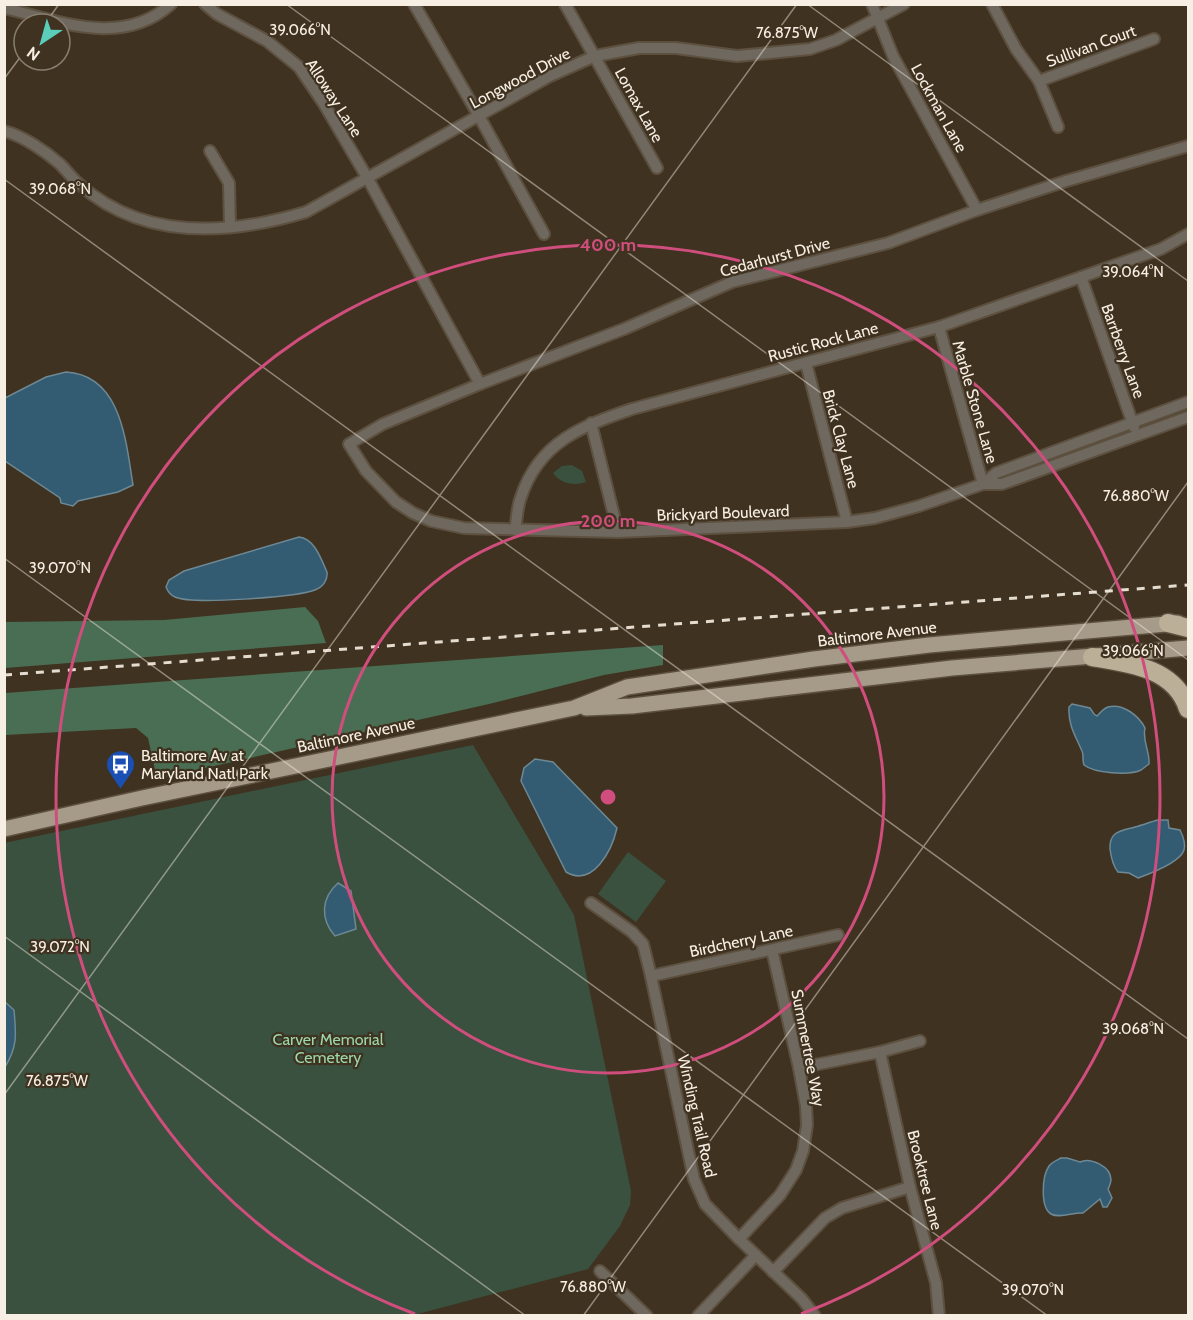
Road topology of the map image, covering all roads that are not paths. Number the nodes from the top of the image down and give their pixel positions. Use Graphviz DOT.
graph roads {
  1 [pos="171,4"];
  2 [pos="205,4"];
  3 [pos="414,4"];
  4 [pos="565,4"];
  5 [pos="872,4"];
  6 [pos="904,4"];
  7 [pos="992,4"];
  8 [pos="4,8"];
  9 [pos="878,18"];
  10 [pos="1155,39"];
  11 [pos="595,56"];
  12 [pos="1039,81"];
  13 [pos="479,116"];
  14 [pos="1058,127"];
  15 [pos="4,131"];
  16 [pos="1188,146"];
  17 [pos="210,151"];
  18 [pos="657,168"];
  19 [pos="368,179"];
  20 [pos="977,210"];
  21 [pos="230,226"];
  22 [pos="544,234"];
  23 [pos="1188,234"];
  24 [pos="1081,277"];
  25 [pos="939,327"];
  26 [pos="806,363"];
  27 [pos="480,384"];
  28 [pos="1188,402"];
  29 [pos="1188,417"];
  30 [pos="1132,422"];
  31 [pos="591,423"];
  32 [pos="1137,436"];
  33 [pos="349,444"];
  34 [pos="983,484"];
  35 [pos="847,522"];
  36 [pos="515,530"];
  37 [pos="618,532"];
  38 [pos="1188,622"];
  39 [pos="1168,623"];
  40 [pos="1188,628"];
  41 [pos="1188,648"];
  42 [pos="1092,657"];
  43 [pos="574,708"];
  44 [pos="1188,710"];
  45 [pos="4,829"];
  46 [pos="591,903"];
  47 [pos="838,935"];
  48 [pos="772,950"];
  49 [pos="651,976"];
  50 [pos="920,1041"];
  51 [pos="880,1052"];
  52 [pos="799,1068"];
  53 [pos="910,1187"];
  54 [pos="739,1239"];
  55 [pos="756,1256"];
  56 [pos="600,1271"];
  57 [pos="773,1272"];
  58 [pos="647,1316"];
  59 [pos="698,1316"];
  60 [pos="815,1316"];
  61 [pos="939,1316"];
  1 -- 8 [label="street"];
  2 -- 19 [label="street, Alloway Lane"];
  3 -- 13 [label="street"];
  4 -- 11 [label="street, Lomax Lane"];
  5 -- 9 [label="street, Lockman Lane"];
  6 -- 9 [label="street, Longwood Drive"];
  7 -- 12 [label="street"];
  9 -- 11 [label="street, Longwood Drive"];
  9 -- 20 [label="street, Lockman Lane"];
  10 -- 12 [label="street, Sullivan Court"];
  11 -- 13 [label="street, Longwood Drive"];
  11 -- 18 [label="street, Lomax Lane"];
  12 -- 14 [label="street"];
  13 -- 19 [label="street, Longwood Drive"];
  13 -- 22 [label="street"];
  15 -- 21 [label="street"];
  16 -- 20 [label="street, Cedarhurst Drive"];
  17 -- 21 [label="street"];
  19 -- 21 [label="street"];
  19 -- 27 [label="street, Alloway Lane"];
  20 -- 27 [label="street, Cedarhurst Drive"];
  23 -- 24 [label="street, Rustic Rock Lane"];
  24 -- 25 [label="street, Rustic Rock Lane"];
  24 -- 30 [label="street, Barrberry Lane"];
  25 -- 26 [label="street, Rustic Rock Lane"];
  25 -- 34 [label="street, Marble Stone Lane"];
  26 -- 31 [label="street, Rustic Rock Lane"];
  26 -- 35 [label="street, Brick Clay Lane"];
  27 -- 33 [label="street, Cedarhurst Drive"];
  28 -- 30 [label="street, Brickyard Boulevard"];
  29 -- 32 [label="street, Brickyard Boulevard"];
  30 -- 32 [label="street, Barrberry Lane"];
  30 -- 34 [label="street, Brickyard Boulevard"];
  31 -- 36 [label="street, Rustic Rock Lane"];
  31 -- 37 [label="street"];
  32 -- 34 [label="street, Brickyard Boulevard"];
  33 -- 36 [label="street, Brickyard Boulevard"];
  34 -- 35 [label="street, Brickyard Boulevard"];
  35 -- 37 [label="street, Brickyard Boulevard"];
  36 -- 37 [label="street, Brickyard Boulevard"];
  38 -- 39 [label="main road, Baltimore Avenue"];
  39 -- 40 [label="highway"];
  39 -- 43 [label="main road, Baltimore Avenue"];
  41 -- 42 [label="main road, Baltimore Avenue"];
  42 -- 43 [label="main road, Baltimore Avenue"];
  42 -- 44 [label="highway"];
  43 -- 45 [label="main road, Baltimore Avenue"];
  46 -- 49 [label="street, Winding Trail Road"];
  47 -- 48 [label="street, Birdcherry Lane"];
  48 -- 49 [label="street, Birdcherry Lane"];
  48 -- 52 [label="street, Summertree Way"];
  49 -- 54 [label="street, Winding Trail Road"];
  50 -- 51 [label="street"];
  51 -- 52 [label="street"];
  51 -- 53 [label="street, Brooktree Lane"];
  52 -- 54 [label="street, Summertree Way"];
  53 -- 57 [label="street"];
  53 -- 61 [label="street, Brooktree Lane"];
  54 -- 55 [label="street, Winding Trail Road"];
  55 -- 57 [label="street, Winding Trail Road"];
  55 -- 59 [label="street"];
  56 -- 58 [label="street"];
  57 -- 60 [label="street, Winding Trail Road"];
}
